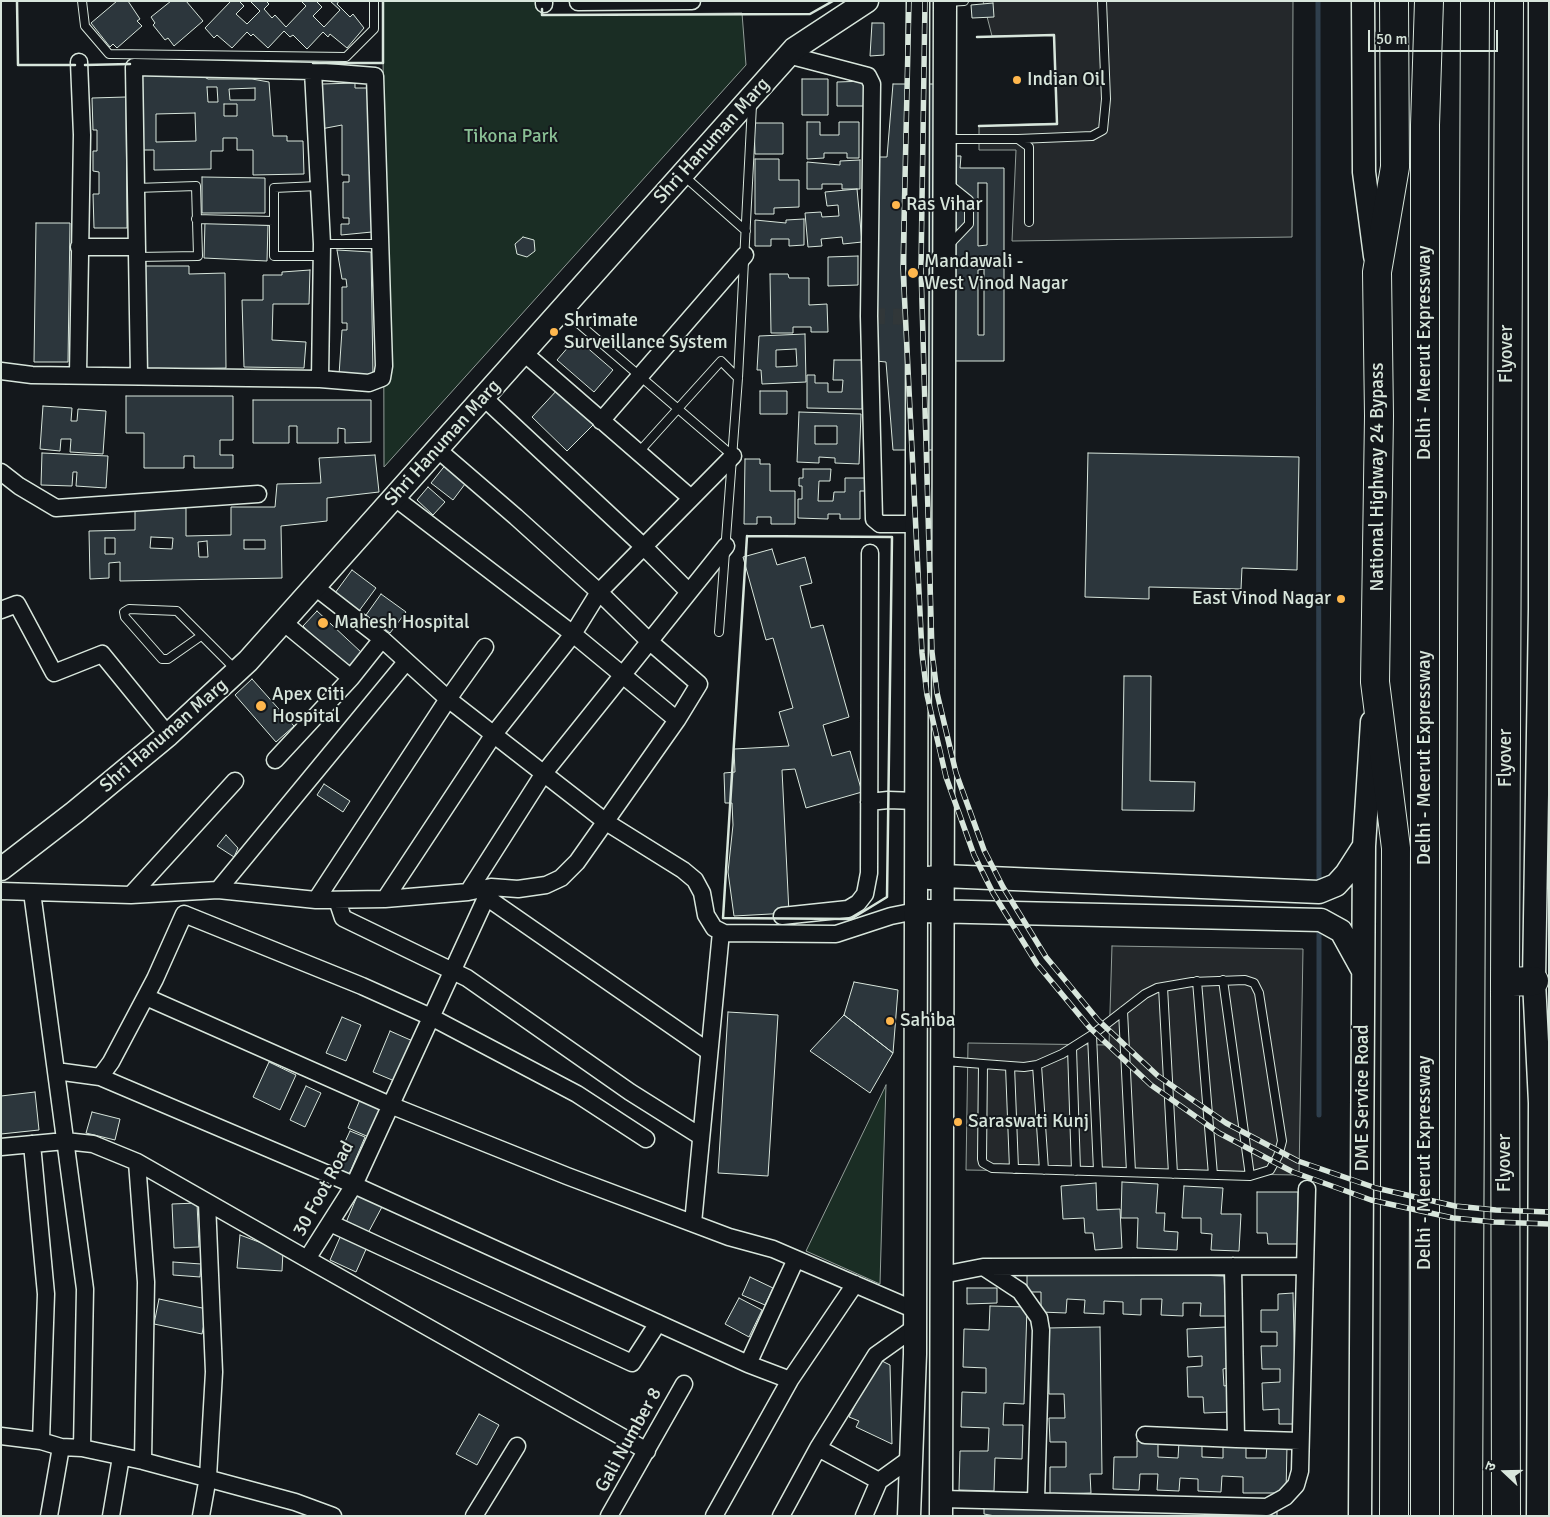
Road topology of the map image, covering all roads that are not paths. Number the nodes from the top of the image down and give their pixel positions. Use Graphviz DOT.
graph roads {
  1 [pos="82,1"];
  2 [pos="374,1"];
  3 [pos="678,1"];
  4 [pos="692,1"];
  5 [pos="867,1"];
  6 [pos="918,1"];
  7 [pos="1102,1"];
  8 [pos="1363,1"];
  9 [pos="1394,1"];
  10 [pos="1429,1"];
  11 [pos="1475,1"];
  12 [pos="1509,1"];
  13 [pos="1540,1"];
  14 [pos="578,2"];
  15 [pos="951,2"];
  16 [pos="788,55"];
  17 [pos="79,62"];
  18 [pos="313,71"];
  19 [pos="753,96"];
  20 [pos="945,139"];
  21 [pos="1018,139"];
  22 [pos="682,175"];
  23 [pos="318,186"];
  24 [pos="136,188"];
  25 [pos="196,219"];
  26 [pos="273,221"];
  27 [pos="1029,222"];
  28 [pos="746,231"];
  29 [pos="918,233"];
  30 [pos="944,240"];
  31 [pos="380,244"];
  32 [pos="79,247"];
  33 [pos="321,250"];
  34 [pos="137,252"];
  35 [pos="745,255"];
  36 [pos="1378,272"];
  37 [pos="562,310"];
  38 [pos="524,353"];
  39 [pos="1,371"];
  40 [pos="78,374"];
  41 [pos="139,375"];
  42 [pos="641,376"];
  43 [pos="738,378"];
  44 [pos="320,379"];
  45 [pos="483,397"];
  46 [pos="678,408"];
  47 [pos="601,421"];
  48 [pos="437,449"];
  49 [pos="638,453"];
  50 [pos="733,456"];
  51 [pos="1,472"];
  52 [pos="258,494"];
  53 [pos="394,498"];
  54 [pos="691,498"];
  55 [pos="917,524"];
  56 [pos="726,546"];
  57 [pos="644,547"];
  58 [pos="870,554"];
  59 [pos="315,587"];
  60 [pos="688,591"];
  61 [pos="600,592"];
  62 [pos="1,610"];
  63 [pos="284,622"];
  64 [pos="719,632"];
  65 [pos="573,634"];
  66 [pos="201,636"];
  67 [pos="382,639"];
  68 [pos="648,641"];
  69 [pos="485,647"];
  70 [pos="406,662"];
  71 [pos="238,671"];
  72 [pos="621,675"];
  73 [pos="351,678"];
  74 [pos="1375,682"];
  75 [pos="448,699"];
  76 [pos="677,720"];
  77 [pos="494,734"];
  78 [pos="168,735"];
  79 [pos="275,760"];
  80 [pos="544,773"];
  81 [pos="234,781"];
  82 [pos="916,801"];
  83 [pos="869,802"];
  84 [pos="606,822"];
  85 [pos="1364,846"];
  86 [pos="1,869"];
  87 [pos="943,876"];
  88 [pos="916,880"];
  89 [pos="1,890"];
  90 [pos="218,890"];
  91 [pos="32,892"];
  92 [pos="186,892"];
  93 [pos="468,892"];
  94 [pos="489,892"];
  95 [pos="132,896"];
  96 [pos="316,900"];
  97 [pos="337,900"];
  98 [pos="385,900"];
  99 [pos="916,911"];
  100 [pos="942,912"];
  101 [pos="184,914"];
  102 [pos="782,916"];
  103 [pos="721,932"];
  104 [pos="452,970"];
  105 [pos="1364,974"];
  106 [pos="1223,980"];
  107 [pos="1534,981"];
  108 [pos="1197,982"];
  109 [pos="1505,982"];
  110 [pos="1163,987"];
  111 [pos="146,997"];
  112 [pos="1124,1010"];
  113 [pos="431,1017"];
  114 [pos="1092,1035"];
  115 [pos="1072,1048"];
  116 [pos="708,1051"];
  117 [pos="943,1061"];
  118 [pos="983,1064"];
  119 [pos="1038,1065"];
  120 [pos="1010,1066"];
  121 [pos="56,1071"];
  122 [pos="100,1077"];
  123 [pos="390,1106"];
  124 [pos="700,1136"];
  125 [pos="646,1139"];
  126 [pos="66,1141"];
  127 [pos="32,1144"];
  128 [pos="1,1147"];
  129 [pos="137,1162"];
  130 [pos="1014,1169"];
  131 [pos="1044,1170"];
  132 [pos="1076,1170"];
  133 [pos="1098,1171"];
  134 [pos="1131,1172"];
  135 [pos="1173,1174"];
  136 [pos="1213,1175"];
  137 [pos="1250,1176"];
  138 [pos="354,1185"];
  139 [pos="1307,1189"];
  140 [pos="207,1202"];
  141 [pos="330,1223"];
  142 [pos="692,1223"];
  143 [pos="307,1259"];
  144 [pos="796,1259"];
  145 [pos="1233,1266"];
  146 [pos="1304,1266"];
  147 [pos="983,1267"];
  148 [pos="942,1275"];
  149 [pos="1544,1281"];
  150 [pos="855,1284"];
  151 [pos="915,1319"];
  152 [pos="658,1323"];
  153 [pos="1544,1348"];
  154 [pos="748,1364"];
  155 [pos="790,1380"];
  156 [pos="684,1384"];
  157 [pos="1144,1435"];
  158 [pos="1,1436"];
  159 [pos="1236,1439"];
  160 [pos="41,1441"];
  161 [pos="1300,1441"];
  162 [pos="517,1446"];
  163 [pos="61,1447"];
  164 [pos="82,1448"];
  165 [pos="818,1448"];
  166 [pos="647,1451"];
  167 [pos="121,1457"];
  168 [pos="911,1458"];
  169 [pos="143,1461"];
  170 [pos="208,1478"];
  171 [pos="879,1481"];
  172 [pos="1036,1500"];
  173 [pos="942,1507"];
  174 [pos="48,1516"];
  175 [pos="111,1516"];
  176 [pos="201,1516"];
  177 [pos="333,1516"];
  178 [pos="474,1516"];
  179 [pos="609,1516"];
  180 [pos="714,1516"];
  181 [pos="781,1516"];
  182 [pos="864,1516"];
  183 [pos="908,1516"];
  184 [pos="1360,1516"];
  185 [pos="1394,1516"];
  186 [pos="1426,1516"];
  187 [pos="1468,1516"];
  188 [pos="1506,1516"];
  189 [pos="1538,1516"];
  1 -- 2 [label="lane"];
  3 -- 4 [label="street"];
  3 -- 14 [label="street"];
  5 -- 16 [label="street, Shri Hanuman Marg"];
  6 -- 29 [label="street"];
  7 -- 21 [label="lane"];
  8 -- 36 [label="street"];
  9 -- 36 [label="highway"];
  10 -- 186 [label="highway, Delhi - Meerut Expressway"];
  11 -- 187 [label="highway"];
  12 -- 109 [label="highway, Flyover"];
  13 -- 107 [label="street"];
  15 -- 20 [label="street"];
  16 -- 19 [label="street, Shri Hanuman Marg"];
  16 -- 55 [label="street"];
  17 -- 32 [label="street"];
  18 -- 23 [label="street"];
  18 -- 24 [label="street"];
  18 -- 31 [label="street"];
  19 -- 22 [label="street, Shri Hanuman Marg"];
  19 -- 28 [label="lane"];
  20 -- 21 [label="lane"];
  20 -- 30 [label="street"];
  21 -- 27 [label="lane"];
  22 -- 28 [label="lane"];
  22 -- 37 [label="street, Shri Hanuman Marg"];
  23 -- 26 [label="lane"];
  23 -- 33 [label="street"];
  24 -- 25 [label="lane"];
  24 -- 34 [label="street"];
  25 -- 26 [label="lane"];
  25 -- 34 [label="lane"];
  26 -- 33 [label="lane"];
  28 -- 35 [label="lane"];
  29 -- 30 [label="street"];
  29 -- 55 [label="street"];
  30 -- 87 [label="street"];
  31 -- 33 [label="lane"];
  31 -- 44 [label="street"];
  32 -- 34 [label="street"];
  32 -- 40 [label="street"];
  33 -- 44 [label="street"];
  34 -- 41 [label="street"];
  35 -- 42 [label="street"];
  35 -- 43 [label="lane"];
  36 -- 74 [label="highway, National Highway 24 Bypass"];
  37 -- 38 [label="street, Shri Hanuman Marg"];
  37 -- 42 [label="lane"];
  38 -- 45 [label="street, Shri Hanuman Marg"];
  38 -- 47 [label="street"];
  39 -- 40 [label="street"];
  40 -- 41 [label="street"];
  41 -- 44 [label="street"];
  42 -- 46 [label="lane"];
  42 -- 47 [label="street"];
  43 -- 46 [label="lane"];
  43 -- 50 [label="lane"];
  45 -- 48 [label="street, Shri Hanuman Marg"];
  45 -- 57 [label="street"];
  46 -- 49 [label="lane"];
  46 -- 50 [label="lane"];
  47 -- 49 [label="street"];
  48 -- 53 [label="street, Shri Hanuman Marg"];
  48 -- 61 [label="street"];
  49 -- 54 [label="street"];
  50 -- 54 [label="street"];
  50 -- 56 [label="lane"];
  51 -- 52 [label="street"];
  53 -- 59 [label="street, Shri Hanuman Marg"];
  53 -- 65 [label="street"];
  54 -- 57 [label="street"];
  55 -- 82 [label="street"];
  56 -- 60 [label="street"];
  56 -- 64 [label="lane"];
  57 -- 60 [label="street"];
  57 -- 61 [label="street"];
  58 -- 83 [label="street"];
  59 -- 63 [label="street, Shri Hanuman Marg"];
  59 -- 67 [label="street"];
  60 -- 68 [label="street"];
  61 -- 65 [label="street"];
  61 -- 68 [label="street"];
  62 -- 78 [label="street"];
  63 -- 71 [label="street, Shri Hanuman Marg"];
  63 -- 73 [label="street"];
  65 -- 72 [label="street"];
  65 -- 77 [label="street"];
  66 -- 66 [label="lane"];
  66 -- 71 [label="lane"];
  67 -- 70 [label="street"];
  67 -- 73 [label="street"];
  68 -- 72 [label="street"];
  68 -- 76 [label="street"];
  69 -- 75 [label="street"];
  70 -- 75 [label="street"];
  70 -- 90 [label="street"];
  71 -- 78 [label="street, Shri Hanuman Marg"];
  72 -- 76 [label="street"];
  72 -- 80 [label="street"];
  73 -- 79 [label="street"];
  74 -- 85 [label="street, DME Service Road"];
  74 -- 185 [label="highway"];
  75 -- 77 [label="street"];
  75 -- 96 [label="street"];
  76 -- 84 [label="street"];
  77 -- 80 [label="street"];
  77 -- 98 [label="street"];
  78 -- 86 [label="street, Shri Hanuman Marg"];
  80 -- 84 [label="street"];
  80 -- 93 [label="street"];
  81 -- 95 [label="street"];
  82 -- 83 [label="street"];
  82 -- 88 [label="street"];
  83 -- 102 [label="street"];
  84 -- 94 [label="street"];
  84 -- 103 [label="street"];
  85 -- 87 [label="street"];
  85 -- 105 [label="street, DME Service Road"];
  87 -- 88 [label="street"];
  87 -- 100 [label="street"];
  88 -- 99 [label="street"];
  89 -- 91 [label="street"];
  90 -- 92 [label="street"];
  90 -- 96 [label="street"];
  91 -- 95 [label="street"];
  91 -- 121 [label="street"];
  92 -- 95 [label="street"];
  92 -- 101 [label="street"];
  93 -- 94 [label="street"];
  93 -- 98 [label="street"];
  94 -- 104 [label="street, 30 Foot Road"];
  94 -- 116 [label="street"];
  96 -- 97 [label="street"];
  97 -- 98 [label="street"];
  97 -- 104 [label="street"];
  99 -- 100 [label="street"];
  99 -- 103 [label="street"];
  99 -- 151 [label="street"];
  100 -- 105 [label="street"];
  100 -- 117 [label="street"];
  101 -- 111 [label="street"];
  101 -- 113 [label="street"];
  103 -- 116 [label="street"];
  104 -- 113 [label="street, 30 Foot Road"];
  104 -- 124 [label="street"];
  105 -- 184 [label="street, DME Service Road"];
  106 -- 108 [label="lane"];
  106 -- 137 [label="lane"];
  106 -- 137 [label="lane"];
  107 -- 109 [label="highway"];
  107 -- 149 [label="street"];
  108 -- 110 [label="lane"];
  108 -- 136 [label="lane"];
  109 -- 188 [label="highway, Flyover"];
  110 -- 112 [label="lane"];
  110 -- 135 [label="lane"];
  111 -- 122 [label="street"];
  111 -- 123 [label="street"];
  112 -- 114 [label="lane"];
  112 -- 134 [label="lane"];
  113 -- 123 [label="street, 30 Foot Road"];
  113 -- 125 [label="street"];
  114 -- 115 [label="lane"];
  114 -- 133 [label="lane"];
  115 -- 119 [label="lane"];
  115 -- 132 [label="lane"];
  116 -- 124 [label="street"];
  117 -- 118 [label="lane"];
  117 -- 148 [label="street"];
  118 -- 120 [label="lane"];
  118 -- 130 [label="lane"];
  119 -- 120 [label="lane"];
  119 -- 131 [label="lane"];
  120 -- 130 [label="lane"];
  121 -- 122 [label="street"];
  121 -- 126 [label="street"];
  122 -- 138 [label="street"];
  123 -- 138 [label="street, 30 Foot Road"];
  123 -- 142 [label="street"];
  124 -- 142 [label="street"];
  126 -- 127 [label="street, 30 Foot Road"];
  126 -- 129 [label="street, 30 Foot Road"];
  126 -- 164 [label="street"];
  127 -- 128 [label="street, 30 Foot Road"];
  127 -- 160 [label="street"];
  129 -- 140 [label="street, 30 Foot Road"];
  129 -- 169 [label="street"];
  130 -- 131 [label="lane"];
  131 -- 132 [label="lane"];
  132 -- 133 [label="lane"];
  133 -- 134 [label="lane"];
  134 -- 135 [label="lane"];
  135 -- 136 [label="lane"];
  136 -- 137 [label="lane"];
  138 -- 141 [label="street, 30 Foot Road"];
  138 -- 152 [label="street"];
  139 -- 146 [label="street"];
  140 -- 143 [label="street, 30 Foot Road"];
  140 -- 170 [label="street"];
  141 -- 143 [label="street, 30 Foot Road"];
  141 -- 152 [label="street"];
  142 -- 144 [label="street"];
  143 -- 166 [label="street"];
  144 -- 150 [label="street"];
  144 -- 154 [label="street"];
  145 -- 146 [label="street"];
  145 -- 147 [label="street"];
  145 -- 159 [label="street"];
  146 -- 161 [label="street"];
  147 -- 148 [label="street"];
  147 -- 172 [label="street"];
  148 -- 173 [label="street"];
  149 -- 153 [label="street"];
  150 -- 151 [label="street"];
  150 -- 155 [label="street"];
  151 -- 165 [label="street"];
  151 -- 168 [label="street"];
  152 -- 154 [label="street"];
  153 -- 189 [label="street"];
  154 -- 155 [label="street"];
  155 -- 180 [label="street"];
  156 -- 166 [label="street, Gali Number 8"];
  157 -- 159 [label="street"];
  158 -- 160 [label="street"];
  159 -- 161 [label="street"];
  160 -- 163 [label="street"];
  161 -- 172 [label="street"];
  162 -- 178 [label="street"];
  163 -- 164 [label="street"];
  163 -- 174 [label="street"];
  164 -- 167 [label="street"];
  165 -- 171 [label="street"];
  165 -- 181 [label="street"];
  166 -- 179 [label="street, Gali Number 8"];
  167 -- 169 [label="street"];
  167 -- 175 [label="street"];
  168 -- 171 [label="street"];
  168 -- 183 [label="street"];
  169 -- 170 [label="street"];
  170 -- 176 [label="street"];
  170 -- 177 [label="street"];
  171 -- 182 [label="street"];
  172 -- 173 [label="street"];
}
